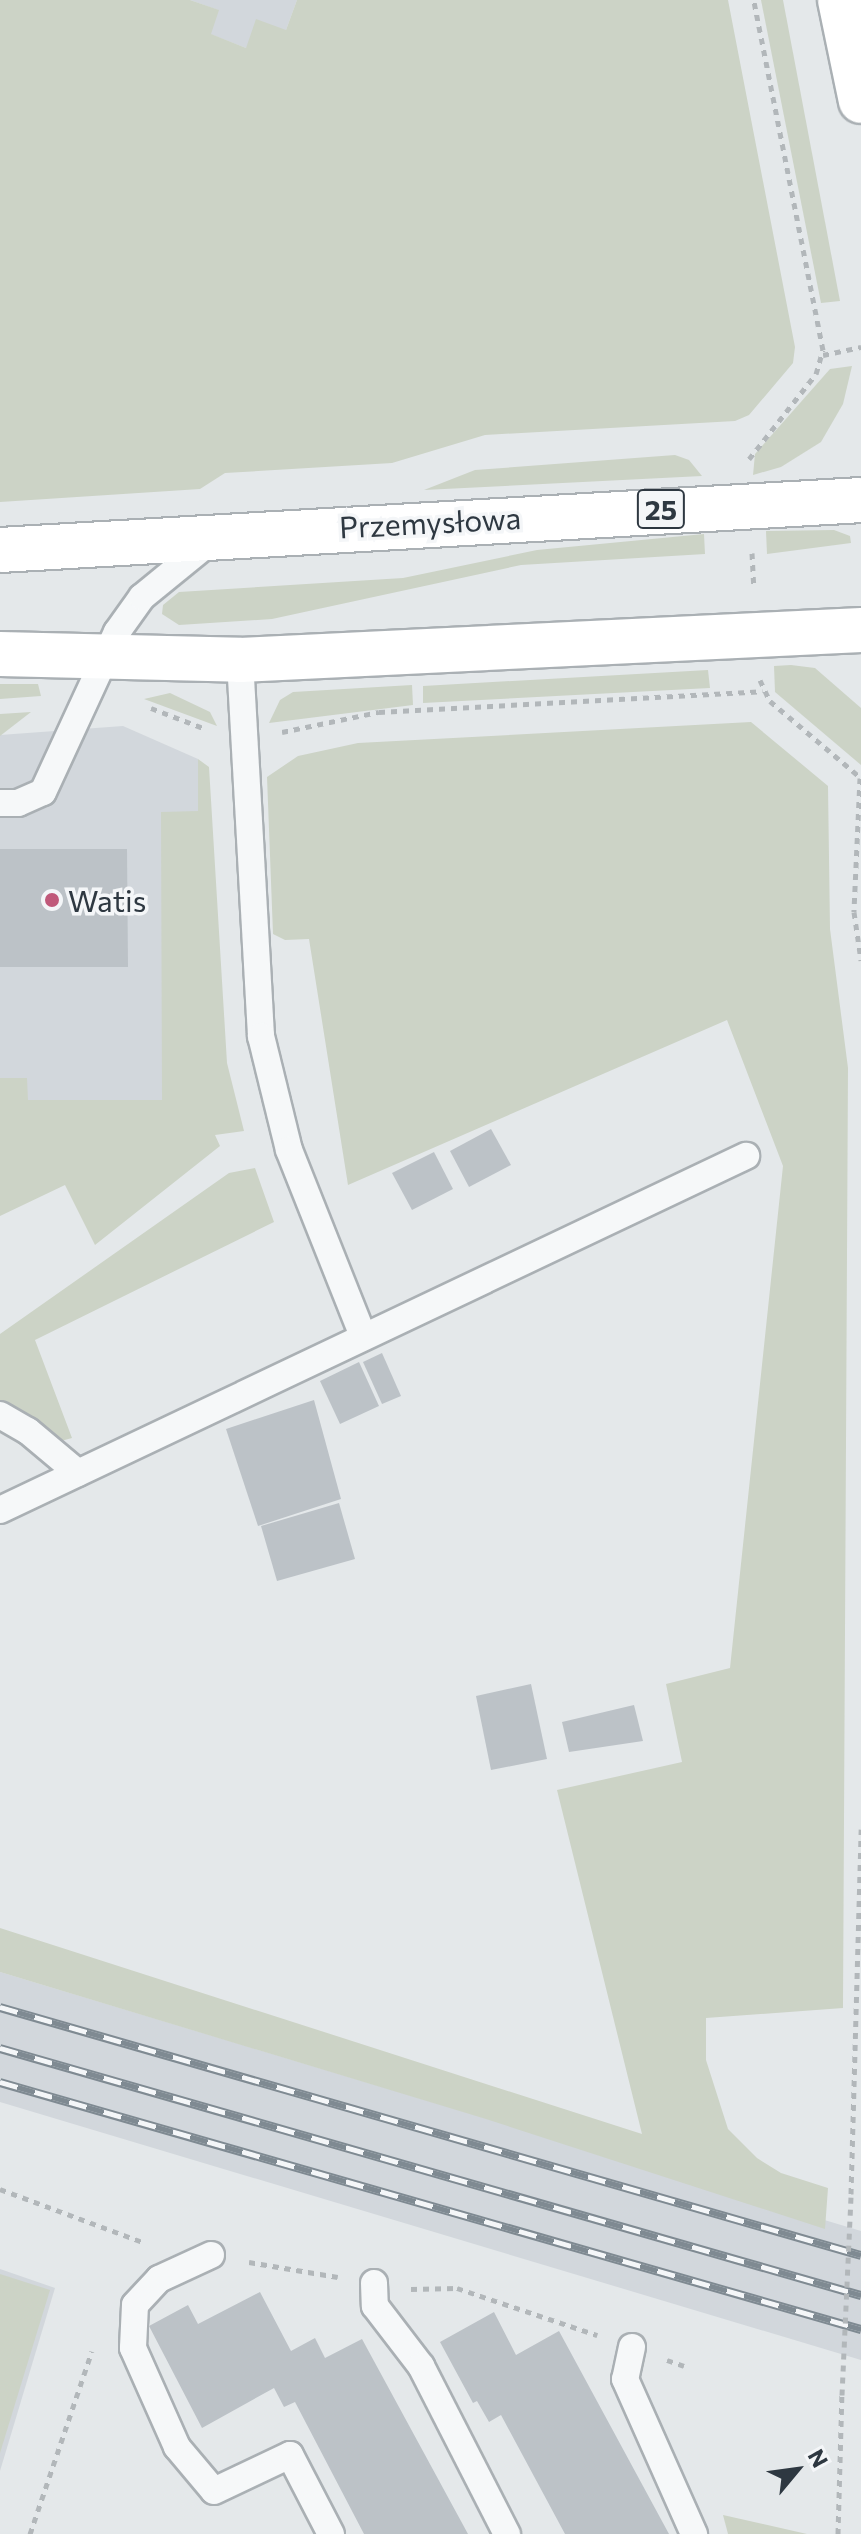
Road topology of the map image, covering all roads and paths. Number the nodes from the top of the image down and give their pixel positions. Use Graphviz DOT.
graph roads {
  1 [pos="754,0"];
  2 [pos="840,0"];
  3 [pos="861,101"];
  4 [pos="861,347"];
  5 [pos="823,355"];
  6 [pos="861,500"];
  7 [pos="748,505"];
  8 [pos="219,534"];
  9 [pos="0,550"];
  10 [pos="861,630"];
  11 [pos="758,635"];
  12 [pos="0,654"];
  13 [pos="240,660"];
  14 [pos="99,673"];
  15 [pos="762,691"];
  16 [pos="245,736"];
  17 [pos="860,778"];
  18 [pos="0,803"];
  19 [pos="861,960"];
  20 [pos="746,1156"];
  21 [pos="363,1336"];
  22 [pos="0,1415"];
  23 [pos="78,1473"];
  24 [pos="0,1510"];
  25 [pos="861,1829"];
  26 [pos="211,2255"];
  27 [pos="374,2283"];
  28 [pos="95,2343"];
  29 [pos="632,2347"];
  30 [pos="30,2534"];
  31 [pos="331,2534"];
  32 [pos="507,2534"];
  33 [pos="694,2534"];
  34 [pos="838,2534"];
  1 -- 5 [label="path"];
  2 -- 3 [label="main road"];
  4 -- 5 [label="path"];
  5 -- 7 [label="path"];
  6 -- 7 [label="main road, Przemysłowa / 25"];
  7 -- 8 [label="main road, Przemysłowa / 25"];
  7 -- 11 [label="path"];
  8 -- 9 [label="main road, Przemysłowa / 25"];
  8 -- 14 [label="lane"];
  10 -- 11 [label="main road"];
  11 -- 13 [label="main road"];
  11 -- 15 [label="path"];
  12 -- 14 [label="main road"];
  13 -- 14 [label="main road"];
  13 -- 16 [label="lane"];
  14 -- 16 [label="path"];
  14 -- 18 [label="lane"];
  15 -- 16 [label="path"];
  15 -- 17 [label="path"];
  16 -- 21 [label="lane"];
  17 -- 19 [label="path"];
  20 -- 21 [label="lane"];
  21 -- 23 [label="lane"];
  22 -- 23 [label="lane"];
  23 -- 24 [label="lane"];
  25 -- 34 [label="path, bridge"];
  26 -- 31 [label="lane"];
  27 -- 32 [label="lane"];
  28 -- 30 [label="path"];
  29 -- 33 [label="lane"];
}
